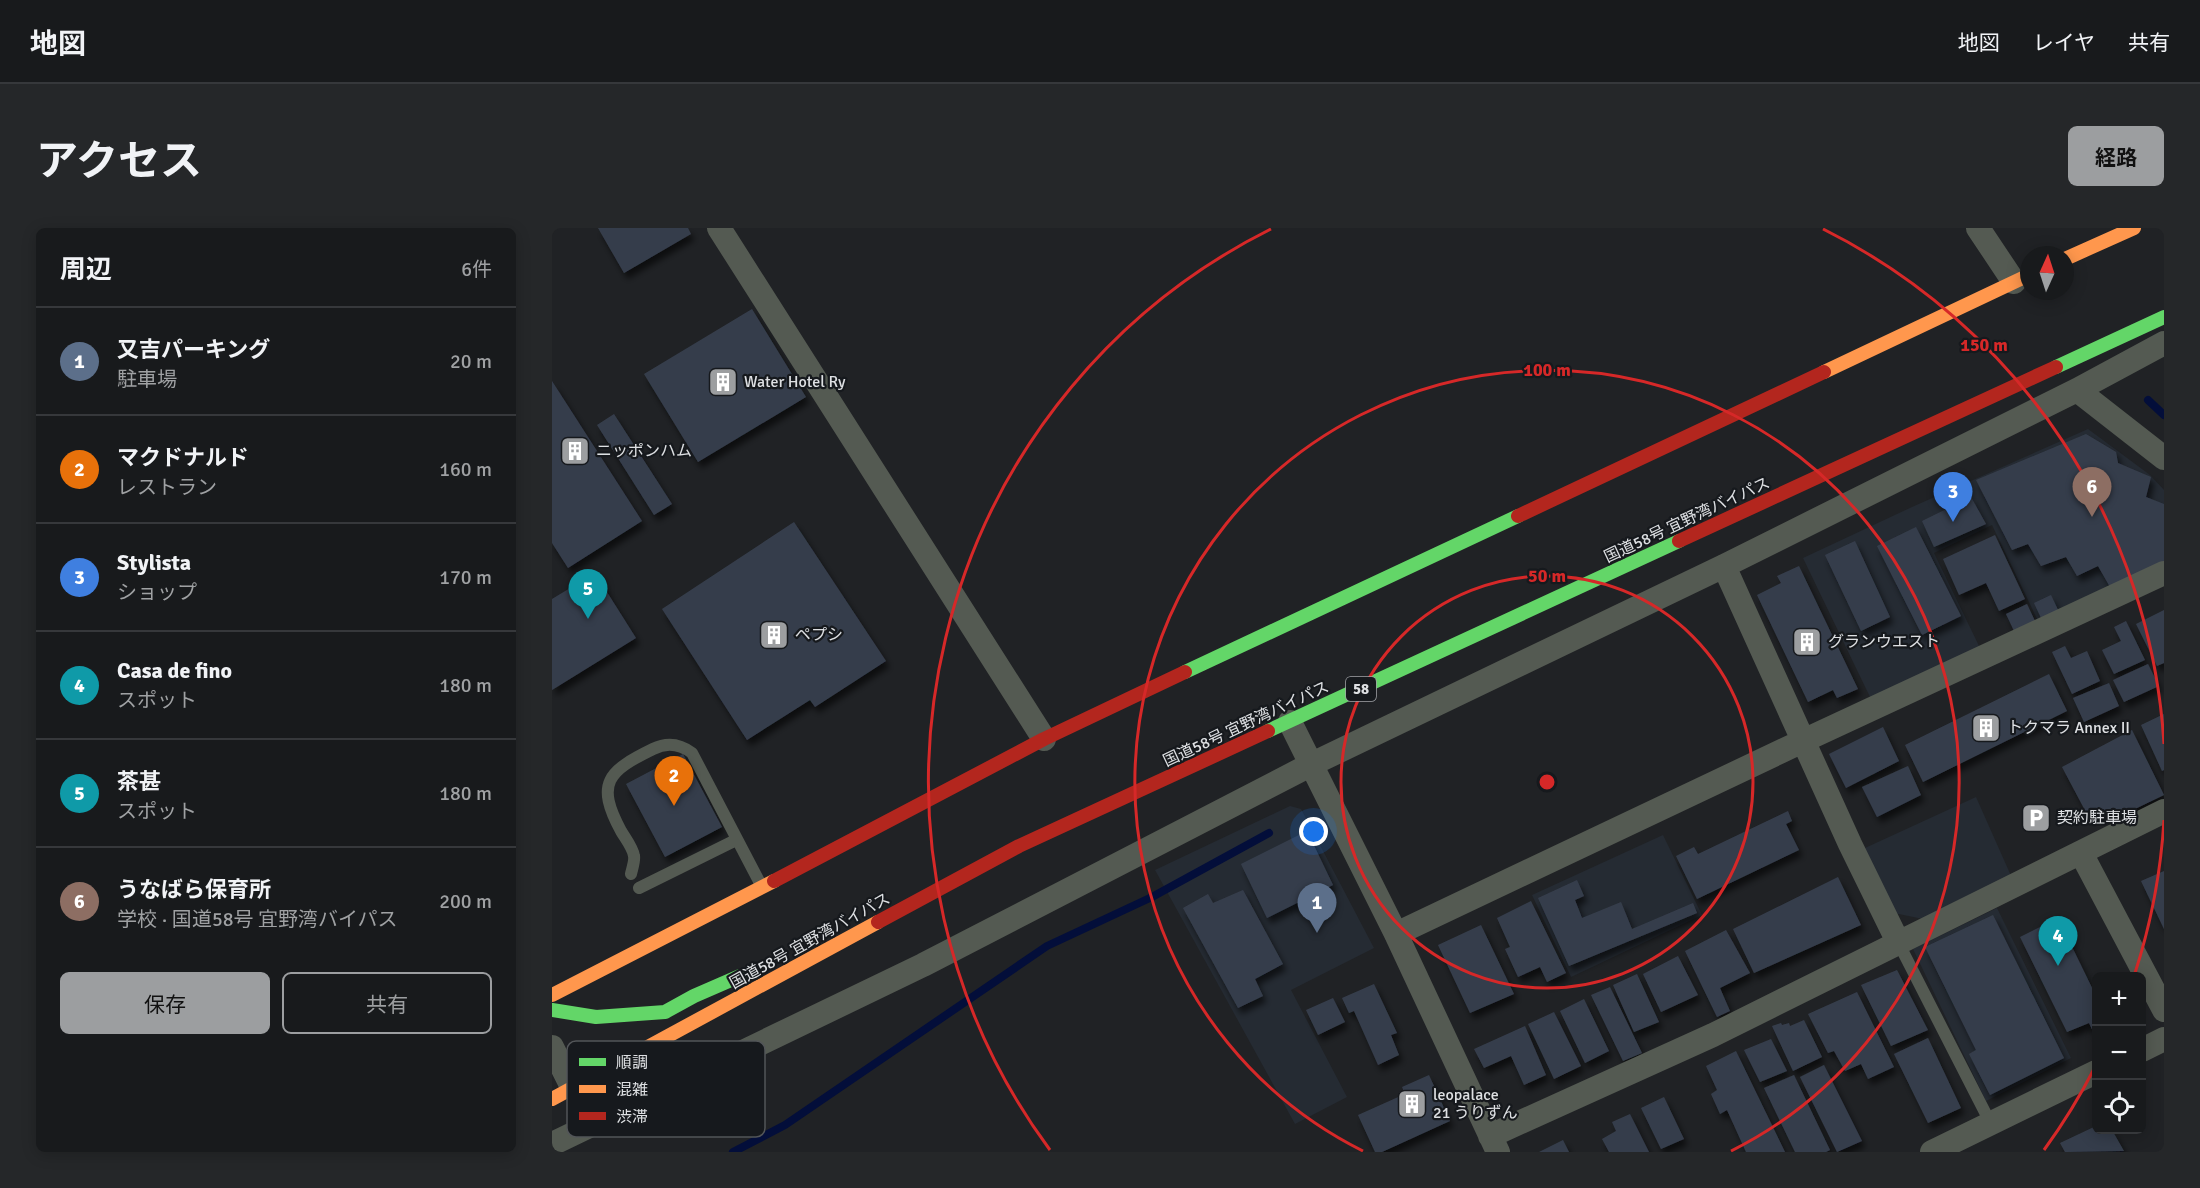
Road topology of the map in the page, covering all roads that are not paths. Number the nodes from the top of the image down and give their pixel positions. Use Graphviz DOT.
graph roads {
  1 [pos="719,228"];
  2 [pos="1978,228"];
  3 [pos="2134,228"];
  4 [pos="2074,255"];
  5 [pos="2020,278"];
  6 [pos="2020,279"];
  7 [pos="2164,316"];
  8 [pos="2164,343"];
  9 [pos="2077,390"];
  10 [pos="2164,458"];
  11 [pos="1724,566"];
  12 [pos="2164,573"];
  13 [pos="1290,722"];
  14 [pos="1044,739"];
  15 [pos="1805,740"];
  16 [pos="1312,764"];
  17 [pos="2164,811"];
  18 [pos="736,840"];
  19 [pos="1019,846"];
  20 [pos="2080,853"];
  21 [pos="631,874"];
  22 [pos="763,887"];
  23 [pos="639,888"];
  24 [pos="1396,934"];
  25 [pos="1899,944"];
  26 [pos="799,949"];
  27 [pos="757,968"];
  28 [pos="552,995"];
  29 [pos="552,1010"];
  30 [pos="2164,1010"];
  31 [pos="2164,1039"];
  32 [pos="660,1041"];
  33 [pos="765,1041"];
  34 [pos="552,1047"];
  35 [pos="2146,1048"];
  36 [pos="2092,1074"];
  37 [pos="563,1094"];
  38 [pos="1990,1124"];
  39 [pos="567,1137"];
  40 [pos="552,1144"];
  41 [pos="1494,1144"];
  42 [pos="1932,1152"];
  1 -- 14 [label="street"];
  2 -- 5 [label="street"];
  3 -- 4 [label="highway"];
  6 -- 14 [label="highway"];
  7 -- 13 [label="highway, 国道58号 宜野湾バイパス / 58"];
  8 -- 9 [label="street"];
  9 -- 10 [label="street"];
  9 -- 11 [label="street"];
  11 -- 15 [label="street"];
  11 -- 16 [label="street"];
  12 -- 15 [label="street"];
  13 -- 16 [label="street"];
  13 -- 19 [label="highway, 国道58号 宜野湾バイパス / 58"];
  14 -- 22 [label="highway"];
  15 -- 24 [label="street"];
  15 -- 25 [label="street"];
  16 -- 24 [label="street"];
  16 -- 33 [label="street"];
  17 -- 20 [label="street"];
  18 -- 21 [label="lane"];
  18 -- 22 [label="lane"];
  18 -- 23 [label="lane"];
  19 -- 26 [label="highway"];
  19 -- 32 [label="highway, 国道58号 宜野湾バイパス / 58"];
  20 -- 25 [label="street"];
  20 -- 30 [label="street"];
  22 -- 28 [label="highway"];
  24 -- 41 [label="street"];
  25 -- 38 [label="lane"];
  25 -- 41 [label="street"];
  27 -- 29 [label="highway"];
  31 -- 35 [label="street"];
  34 -- 37 [label="street"];
  36 -- 38 [label="street"];
  38 -- 42 [label="street"];
  39 -- 40 [label="street"];
}
